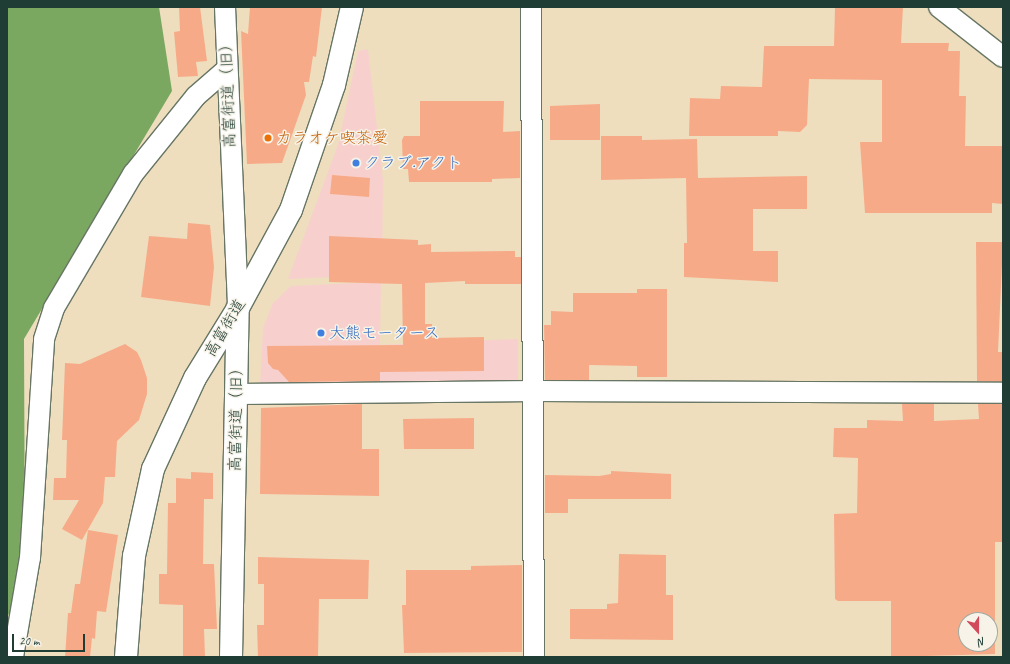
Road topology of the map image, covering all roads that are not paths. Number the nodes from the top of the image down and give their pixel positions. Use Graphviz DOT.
graph roads {
  1 [pos="225,7"];
  2 [pos="352,7"];
  3 [pos="531,7"];
  4 [pos="939,7"];
  5 [pos="1003,57"];
  6 [pos="226,70"];
  7 [pos="238,308"];
  8 [pos="535,391"];
  9 [pos="1003,393"];
  10 [pos="238,394"];
  11 [pos="13,657"];
  12 [pos="126,657"];
  13 [pos="231,657"];
  14 [pos="534,657"];
  1 -- 6 [label="street, 高富街道（旧）"];
  2 -- 7 [label="street, 高富街道"];
  3 -- 8 [label="street"];
  4 -- 5 [label="street"];
  6 -- 7 [label="street, 高富街道（旧）"];
  6 -- 11 [label="street"];
  7 -- 10 [label="street, 高富街道（旧）"];
  7 -- 12 [label="street, 高富街道"];
  8 -- 9 [label="street"];
  8 -- 10 [label="street"];
  8 -- 14 [label="street"];
  10 -- 13 [label="street, 高富街道（旧）"];
}
